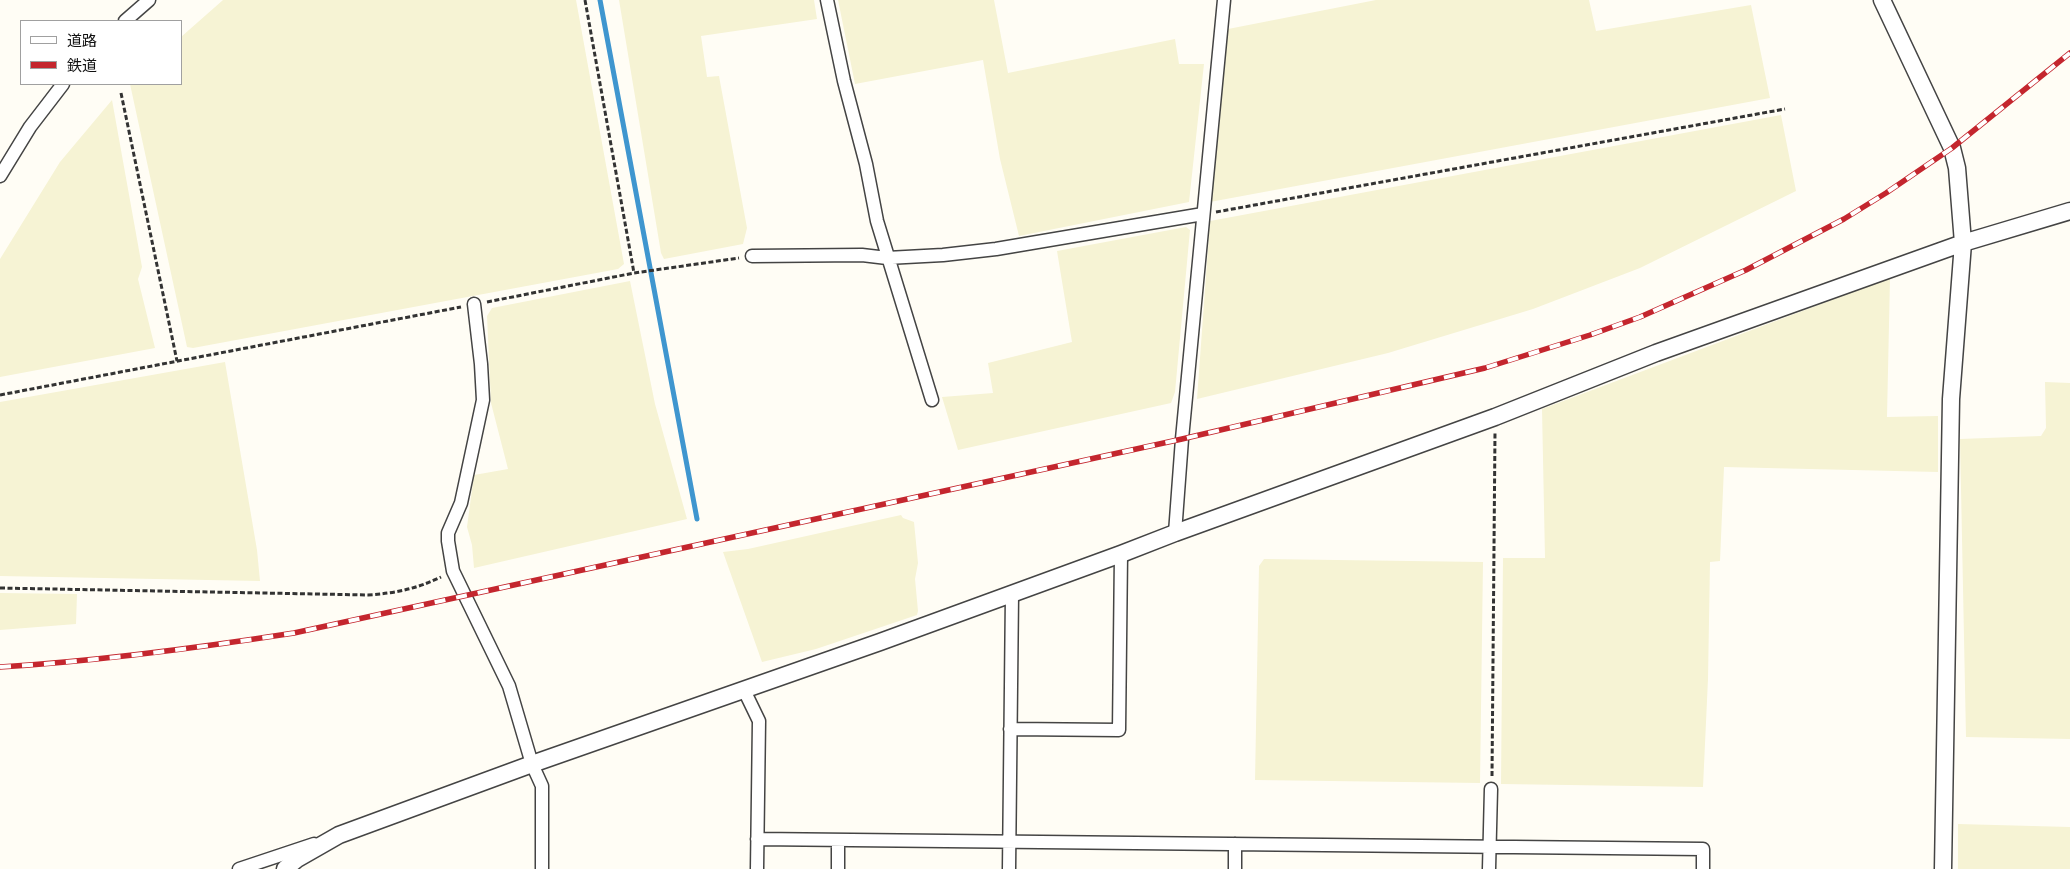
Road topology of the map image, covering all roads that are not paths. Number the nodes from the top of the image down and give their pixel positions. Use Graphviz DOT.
graph roads {
  1 [pos="150,0"];
  2 [pos="827,0"];
  3 [pos="1224,0"];
  4 [pos="1882,0"];
  5 [pos="126,20"];
  6 [pos="62,85"];
  7 [pos="0,176"];
  8 [pos="2070,211"];
  9 [pos="1203,214"];
  10 [pos="1963,243"];
  11 [pos="752,256"];
  12 [pos="887,258"];
  13 [pos="474,304"];
  14 [pos="932,400"];
  15 [pos="1175,533"];
  16 [pos="1121,554"];
  17 [pos="1012,594"];
  18 [pos="744,690"];
  19 [pos="1010,729"];
  20 [pos="532,764"];
  21 [pos="1491,789"];
  22 [pos="338,836"];
  23 [pos="757,839"];
  24 [pos="838,840"];
  25 [pos="1009,842"];
  26 [pos="1235,844"];
  27 [pos="1490,847"];
  28 [pos="239,869"];
  29 [pos="285,869"];
  30 [pos="542,869"];
  31 [pos="757,869"];
  32 [pos="838,869"];
  33 [pos="1009,869"];
  34 [pos="1235,869"];
  35 [pos="1489,869"];
  36 [pos="1702,869"];
  37 [pos="1943,869"];
  1 -- 5 [label="street"];
  2 -- 12 [label="street"];
  3 -- 9 [label="street"];
  4 -- 10 [label="street"];
  6 -- 7 [label="street"];
  8 -- 10 [label="street"];
  9 -- 12 [label="street"];
  9 -- 15 [label="street"];
  10 -- 15 [label="street"];
  10 -- 37 [label="street"];
  11 -- 12 [label="street"];
  12 -- 14 [label="street"];
  13 -- 20 [label="street"];
  15 -- 16 [label="street"];
  16 -- 17 [label="street"];
  16 -- 19 [label="street"];
  17 -- 18 [label="street"];
  17 -- 19 [label="street"];
  18 -- 20 [label="street"];
  18 -- 23 [label="street"];
  19 -- 25 [label="street"];
  20 -- 22 [label="street"];
  20 -- 30 [label="street"];
  21 -- 27 [label="street"];
  22 -- 28 [label="street"];
  22 -- 29 [label="street"];
  23 -- 24 [label="street"];
  23 -- 31 [label="street"];
  24 -- 25 [label="street"];
  24 -- 32 [label="street"];
  25 -- 26 [label="street"];
  25 -- 33 [label="street"];
  26 -- 27 [label="street"];
  26 -- 34 [label="street"];
  27 -- 35 [label="street"];
  27 -- 36 [label="street"];
}
